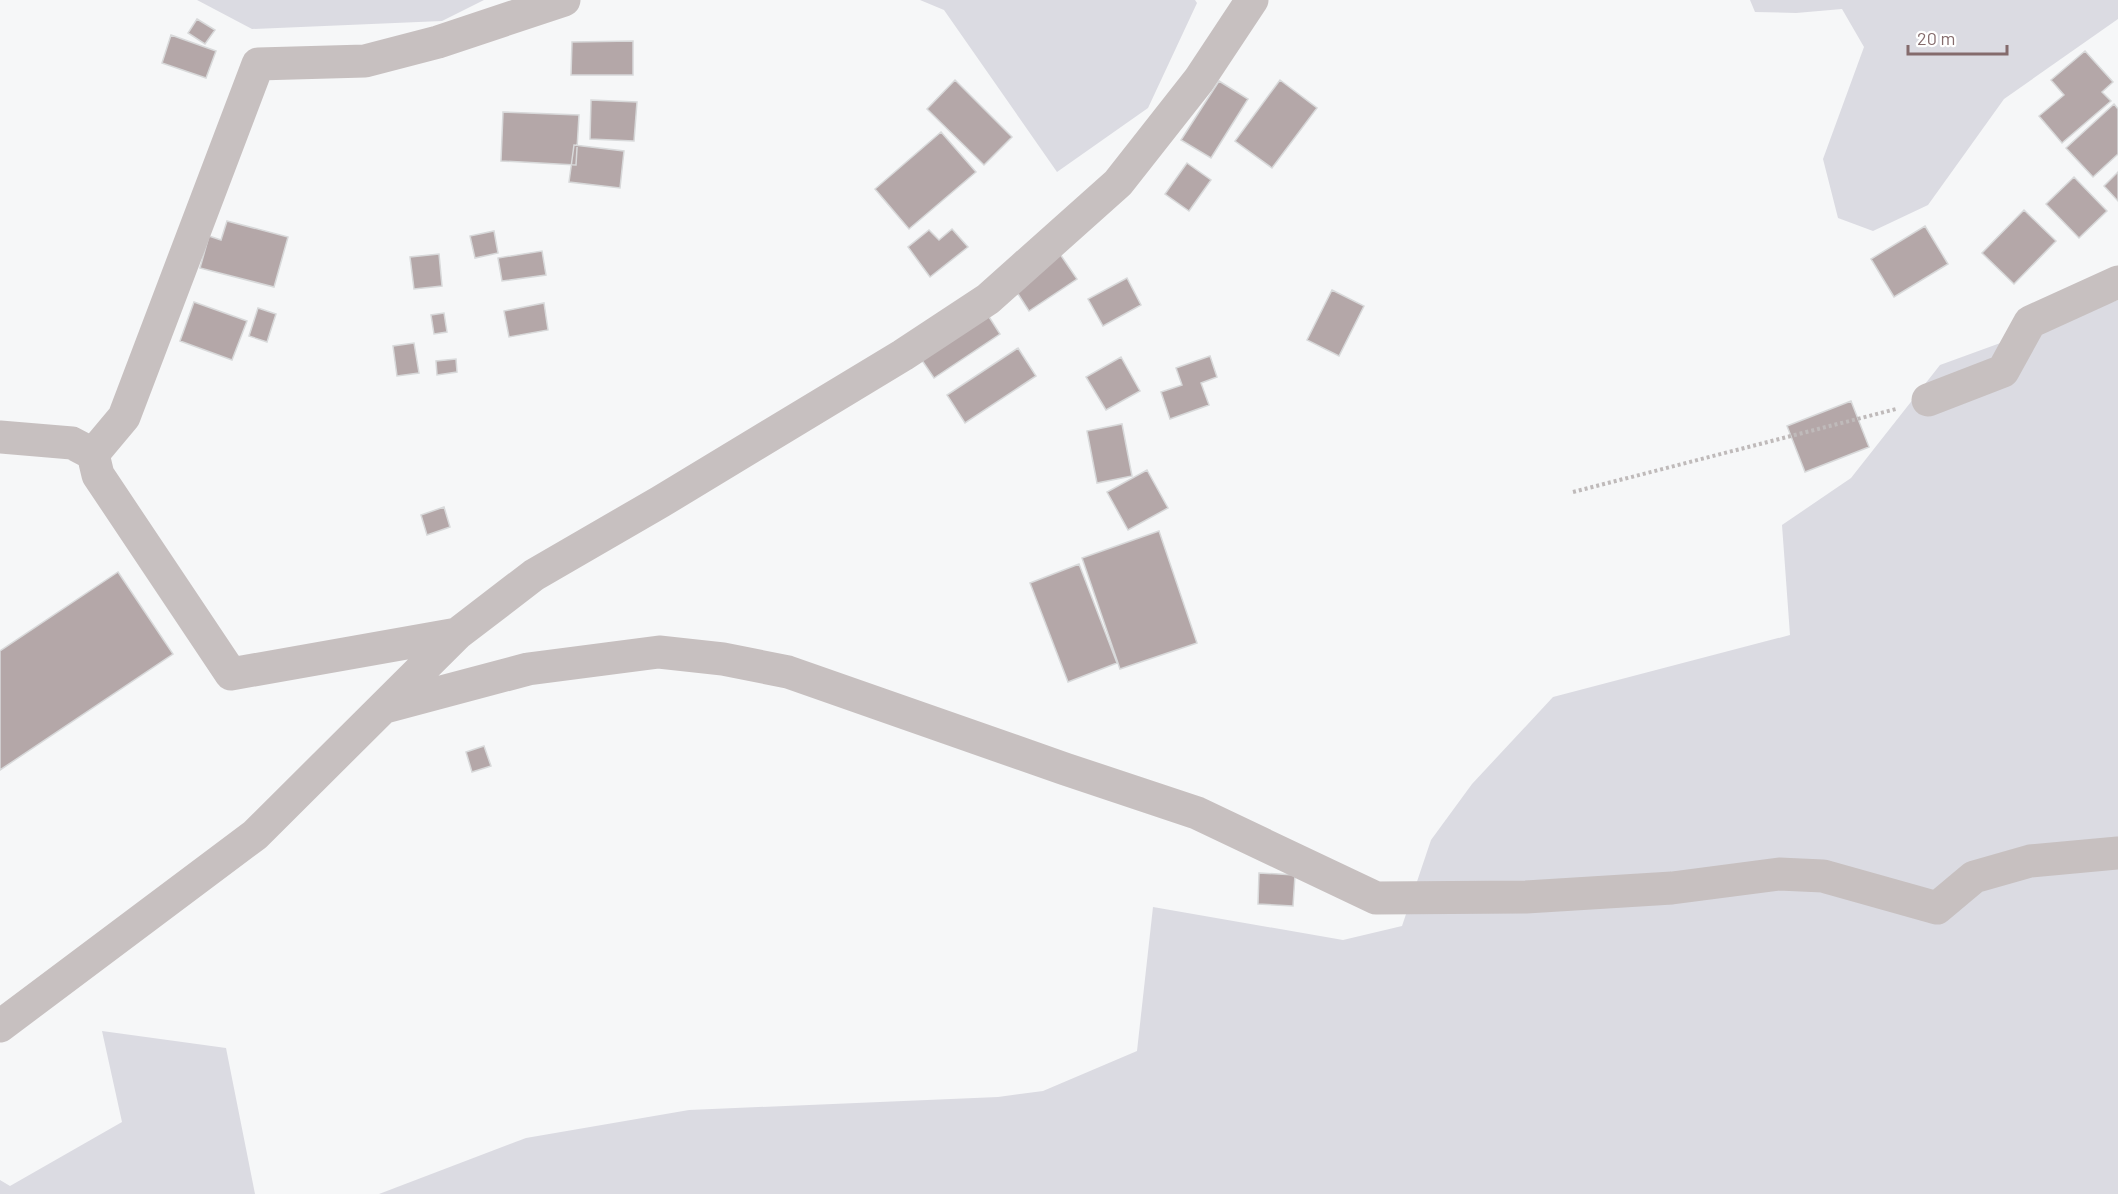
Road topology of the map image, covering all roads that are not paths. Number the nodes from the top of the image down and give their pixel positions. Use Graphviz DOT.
graph roads {
  1 [pos="564,0"];
  2 [pos="1252,0"];
  3 [pos="2118,282"];
  4 [pos="1928,400"];
  5 [pos="0,437"];
  6 [pos="93,454"];
  7 [pos="457,634"];
  8 [pos="385,707"];
  9 [pos="2118,853"];
  10 [pos="0,1026"];
  1 -- 6 [label="street"];
  2 -- 7 [label="street"];
  3 -- 4 [label="street"];
  5 -- 6 [label="street"];
  6 -- 7 [label="street"];
  7 -- 8 [label="street"];
  8 -- 9 [label="street"];
  8 -- 10 [label="street"];
}
